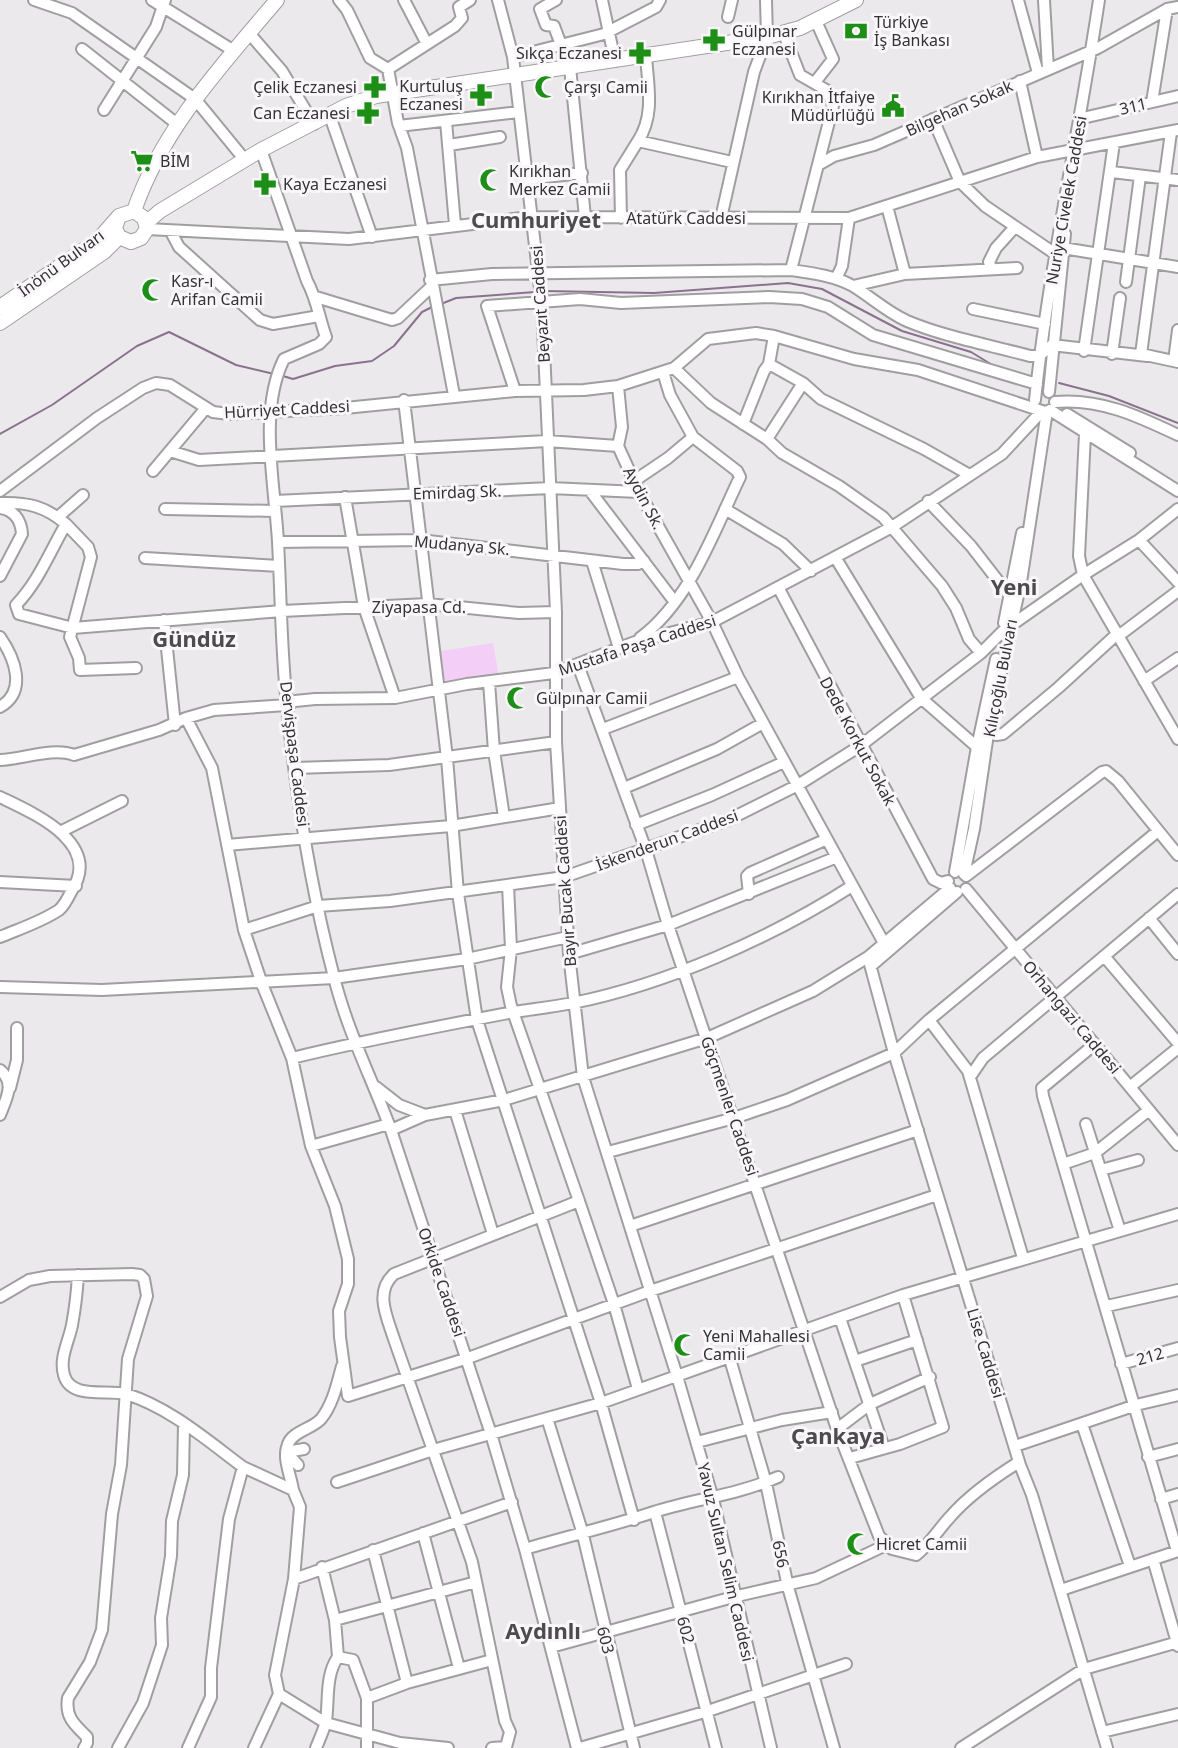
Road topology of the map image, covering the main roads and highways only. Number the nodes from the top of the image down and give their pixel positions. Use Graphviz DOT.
graph roads {
  1 [pos="278,0"];
  2 [pos="856,0"];
  3 [pos="134,211"];
  4 [pos="119,216"];
  5 [pos="146,226"];
  6 [pos="119,237"];
  7 [pos="0,307"];
  8 [pos="0,323"];
  1 -- 3 [label="main road"];
  2 -- 5 [label="main road"];
  3 -- 4 [label="main road, İnönü Bulvarı"];
  3 -- 5 [label="main road"];
  4 -- 6 [label="main road, İnönü Bulvarı"];
  4 -- 7 [label="main road, İnönü Bulvarı"];
  5 -- 6 [label="main road, İnönü Bulvarı"];
  6 -- 8 [label="main road, İnönü Bulvarı"];
}
